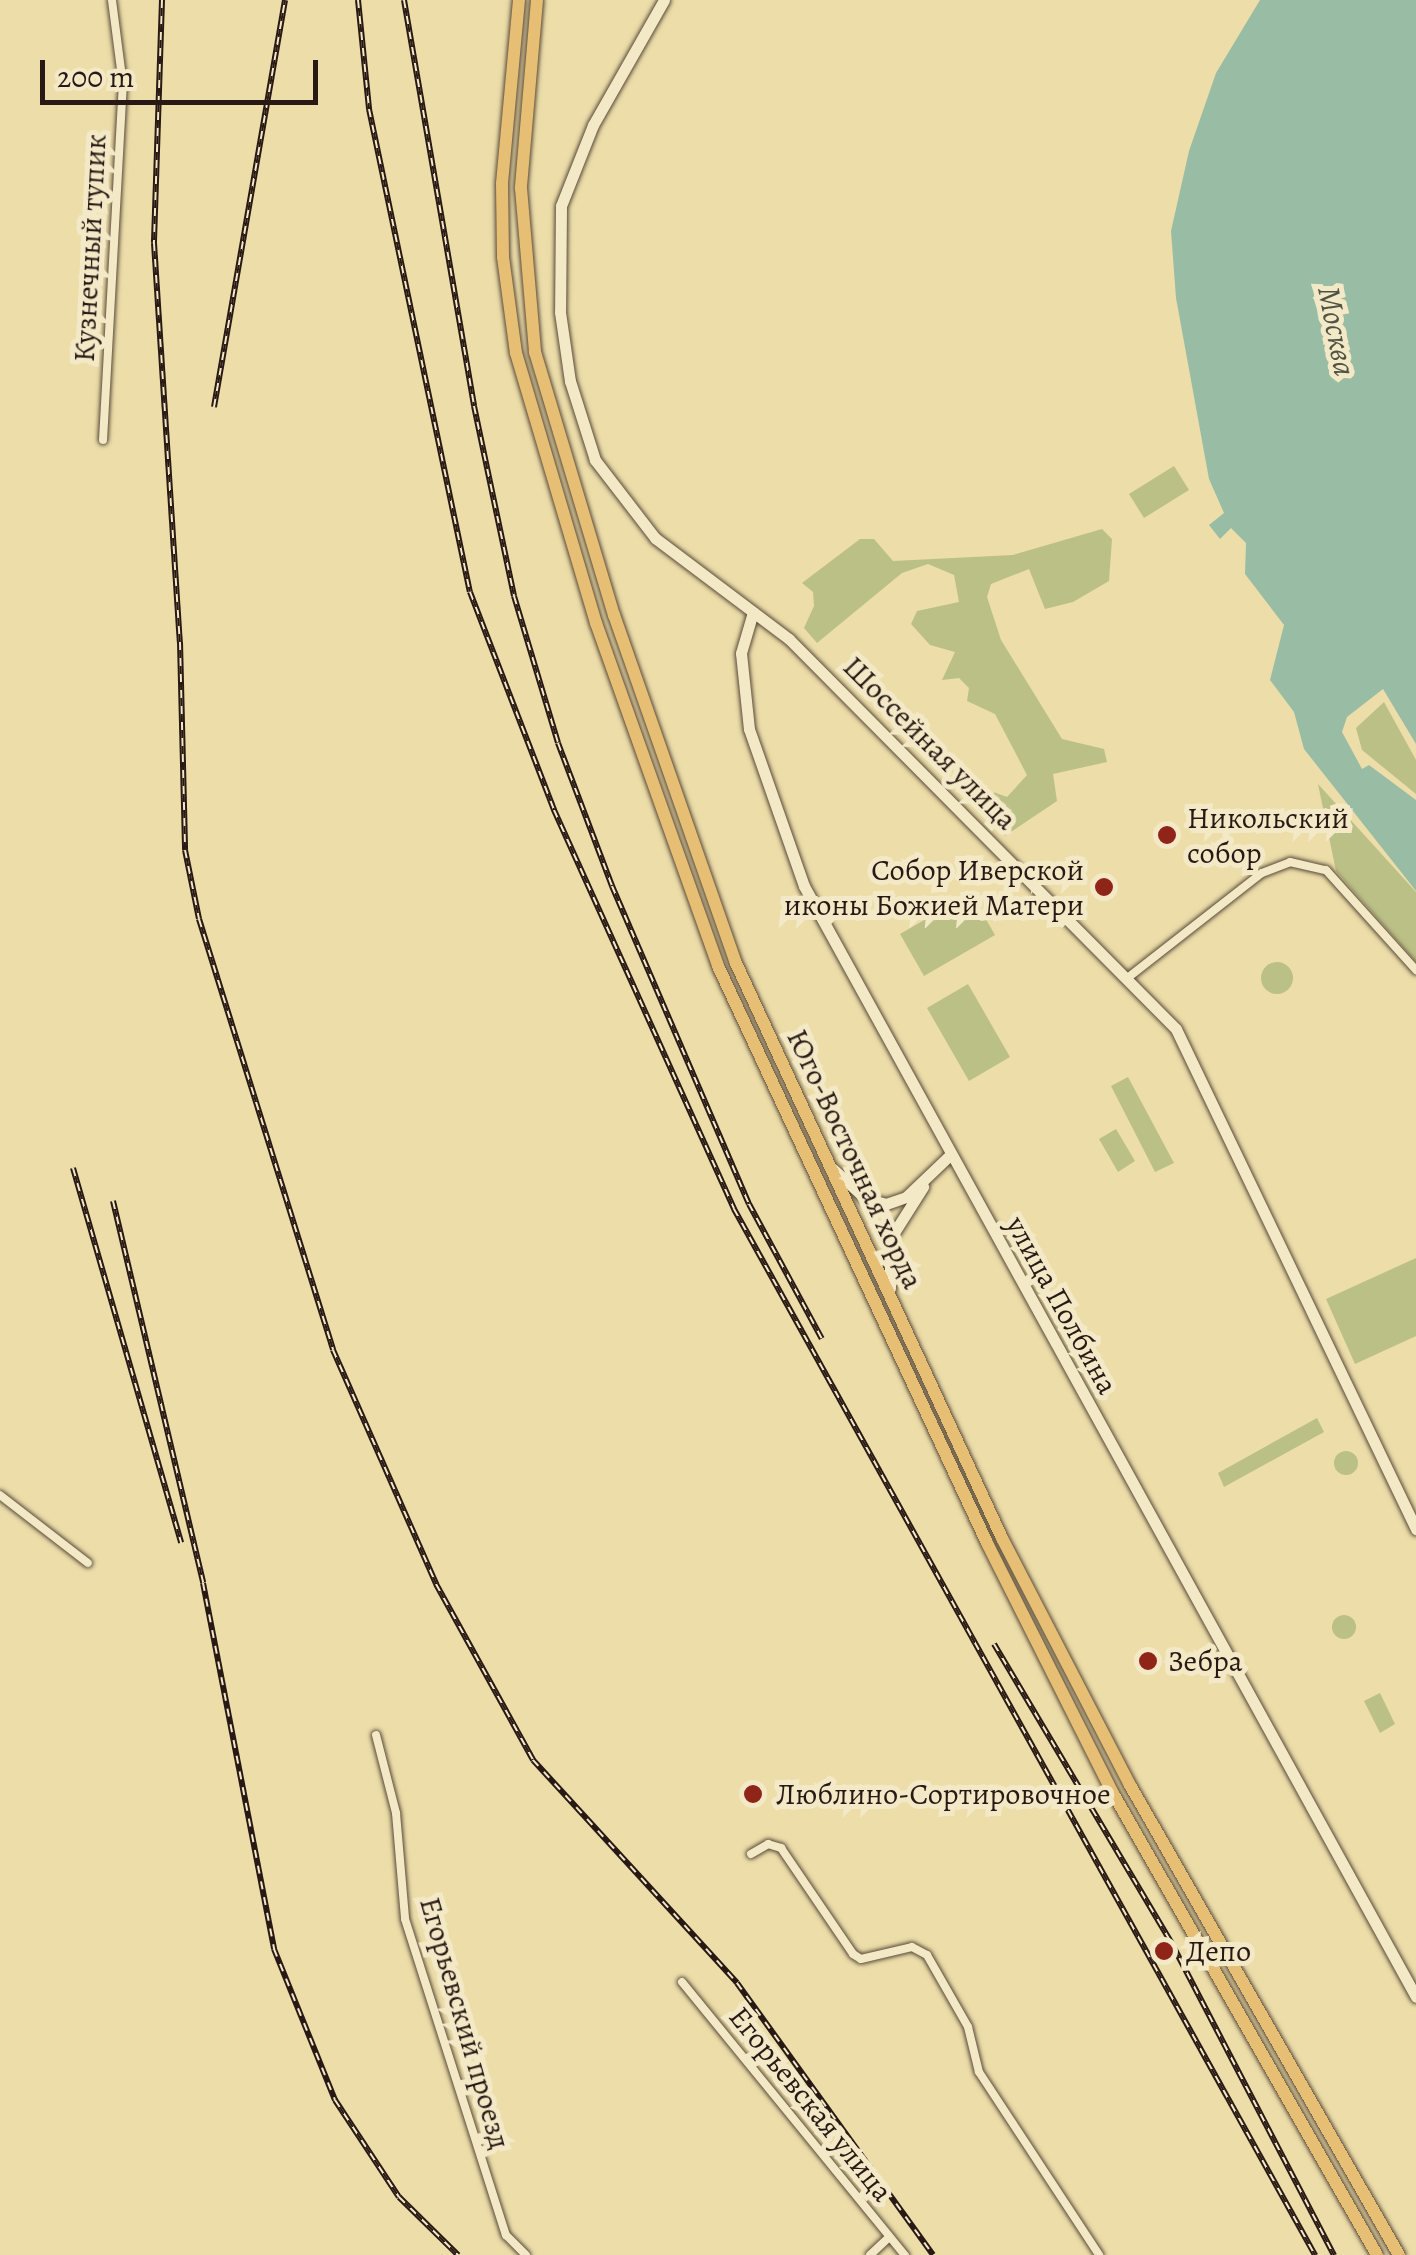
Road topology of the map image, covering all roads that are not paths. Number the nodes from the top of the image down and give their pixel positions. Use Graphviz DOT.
graph roads {
  1 [pos="112,0"];
  2 [pos="519,0"];
  3 [pos="536,0"];
  4 [pos="665,1"];
  5 [pos="103,440"];
  6 [pos="753,612"];
  7 [pos="1416,970"];
  8 [pos="1130,976"];
  9 [pos="950,1155"];
  10 [pos="833,1169"];
  11 [pos="933,1171"];
  12 [pos="891,1296"];
  13 [pos="0,1494"];
  14 [pos="1416,1529"];
  15 [pos="88,1563"];
  16 [pos="376,1735"];
  17 [pos="751,1854"];
  18 [pos="682,1982"];
  19 [pos="1416,1997"];
  20 [pos="889,2237"];
  21 [pos="526,2255"];
  22 [pos="870,2255"];
  23 [pos="905,2255"];
  24 [pos="1099,2255"];
  25 [pos="1377,2255"];
  26 [pos="1399,2255"];
  1 -- 5 [label="street, Кузнечный тупик"];
  2 -- 25 [label="main road, Юго-Восточная хорда"];
  3 -- 10 [label="main road, Юго-Восточная хорда"];
  4 -- 6 [label="main road, Шоссейная улица"];
  6 -- 8 [label="main road, Шоссейная улица"];
  6 -- 9 [label="main road, улица Полбина"];
  7 -- 8 [label="street"];
  8 -- 14 [label="main road, Шоссейная улица"];
  9 -- 11 [label="main road"];
  9 -- 19 [label="main road, улица Полбина"];
  10 -- 11 [label="main road"];
  10 -- 12 [label="main road, Юго-Восточная хорда"];
  11 -- 12 [label="main road"];
  12 -- 26 [label="main road, Юго-Восточная хорда"];
  13 -- 15 [label="street"];
  16 -- 21 [label="street, Егорьевский проезд"];
  17 -- 24 [label="street"];
  18 -- 20 [label="street, Егорьевская улица"];
  20 -- 22 [label="street"];
  20 -- 23 [label="street, Егорьевская улица"];
}
